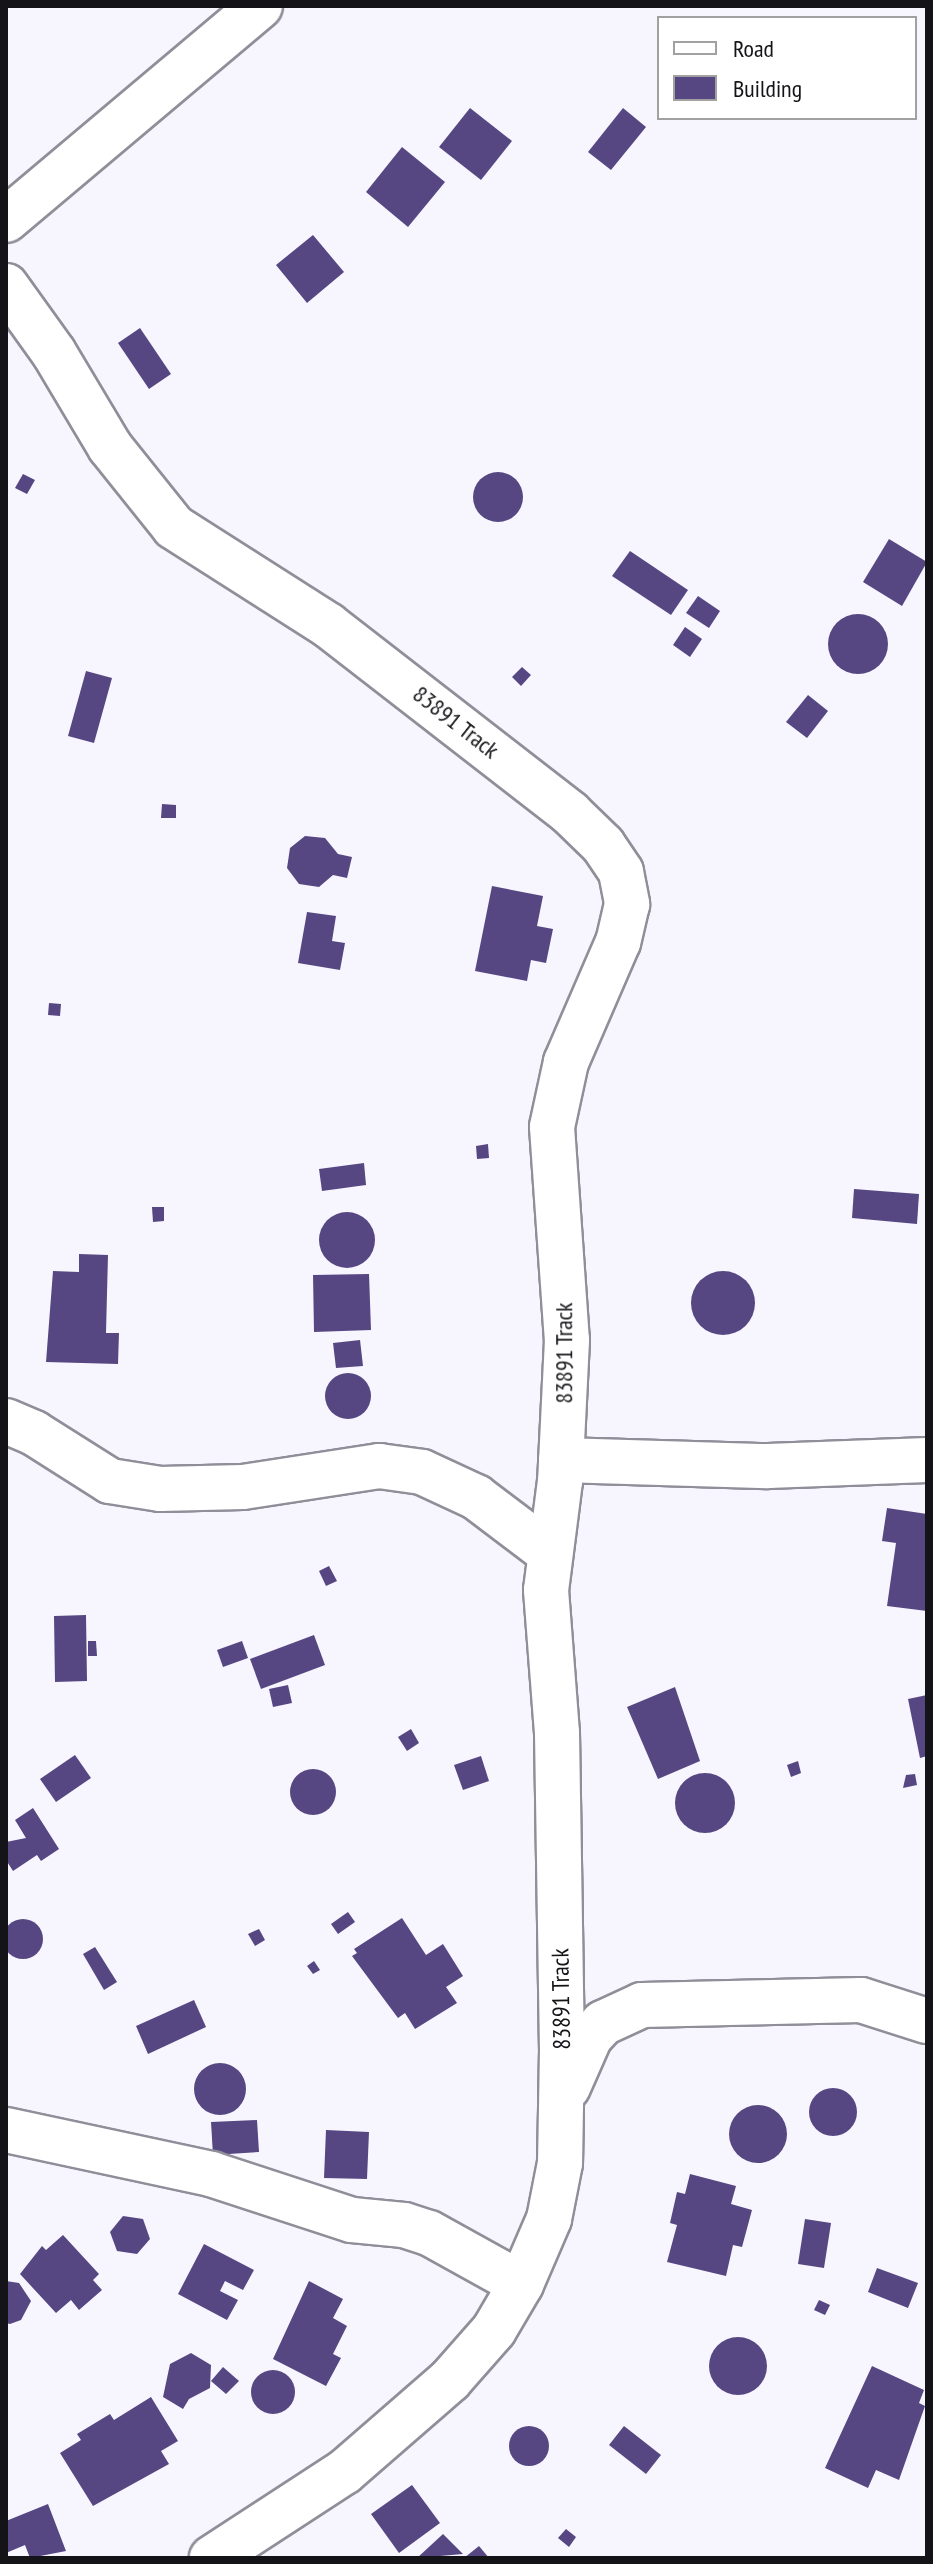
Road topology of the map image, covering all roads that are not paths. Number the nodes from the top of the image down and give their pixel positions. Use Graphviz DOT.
graph roads {
  1 [pos="260,6"];
  2 [pos="6,220"];
  3 [pos="6,286"];
  4 [pos="6,1421"];
  5 [pos="561,1460"];
  6 [pos="927,1460"];
  7 [pos="550,1553"];
  8 [pos="927,2021"];
  9 [pos="561,2111"];
  10 [pos="6,2130"];
  11 [pos="521,2284"];
  12 [pos="212,2558"];
  1 -- 2 [label="street"];
  3 -- 5 [label="street, 83891 Track"];
  4 -- 7 [label="street"];
  5 -- 6 [label="street"];
  5 -- 7 [label="street, 83891 Track"];
  7 -- 9 [label="street, 83891 Track"];
  8 -- 9 [label="street"];
  9 -- 11 [label="street, 83891 Track"];
  10 -- 11 [label="street"];
  11 -- 12 [label="street, 83891 Track"];
}
